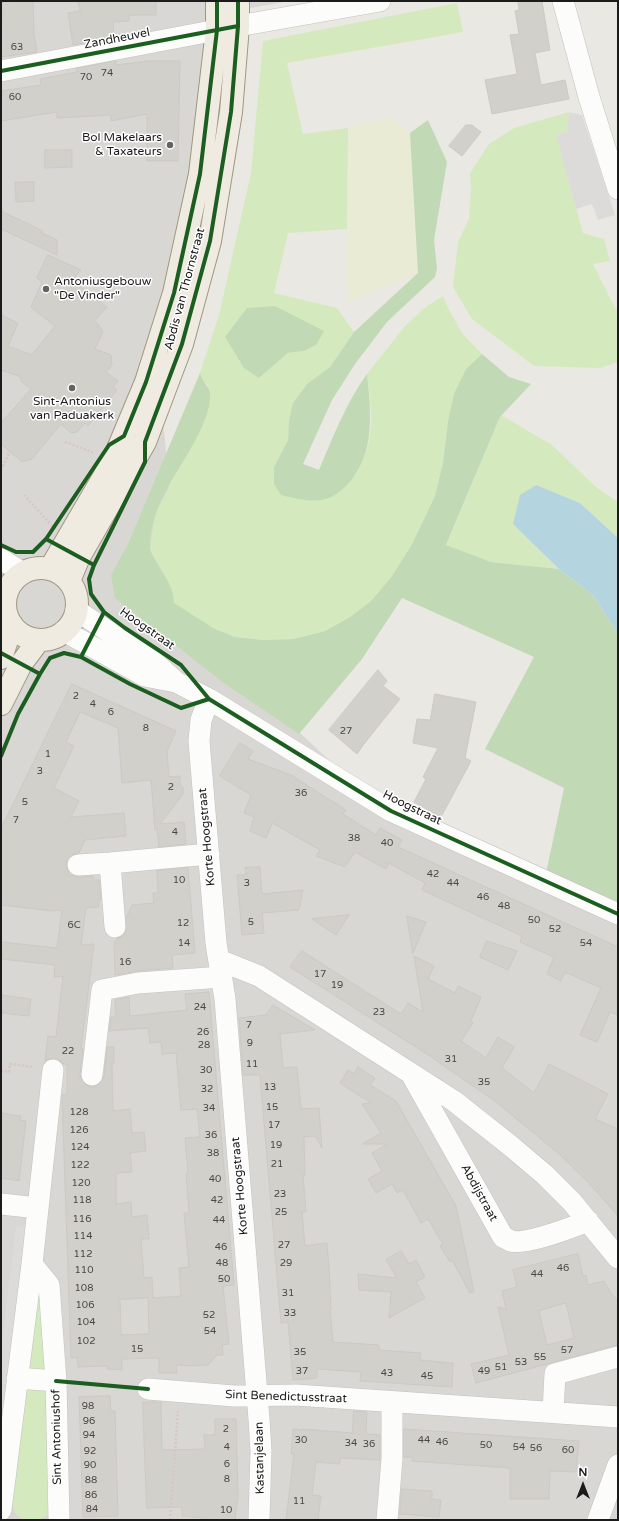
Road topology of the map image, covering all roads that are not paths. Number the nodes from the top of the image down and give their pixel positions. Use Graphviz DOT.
graph roads {
  1 [pos="217,1"];
  2 [pos="238,1"];
  3 [pos="380,1"];
  4 [pos="562,1"];
  5 [pos="238,26"];
  6 [pos="217,30"];
  7 [pos="1,71"];
  8 [pos="618,189"];
  9 [pos="1,559"];
  10 [pos="50,569"];
  11 [pos="23,572"];
  12 [pos="69,581"];
  13 [pos="3,594"];
  14 [pos="76,610"];
  15 [pos="12,625"];
  16 [pos="64,631"];
  17 [pos="39,640"];
  18 [pos="1,658"];
  19 [pos="176,682"];
  20 [pos="209,699"];
  21 [pos="1,704"];
  22 [pos="209,854"];
  23 [pos="110,863"];
  24 [pos="78,865"];
  25 [pos="618,914"];
  26 [pos="115,928"];
  27 [pos="220,968"];
  28 [pos="53,1070"];
  29 [pos="410,1073"];
  30 [pos="92,1074"];
  31 [pos="1,1204"];
  32 [pos="38,1208"];
  33 [pos="588,1221"];
  34 [pos="618,1258"];
  35 [pos="32,1264"];
  36 [pos="618,1357"];
  37 [pos="18,1378"];
  38 [pos="56,1381"];
  39 [pos="148,1389"];
  40 [pos="257,1396"];
  41 [pos="392,1402"];
  42 [pos="553,1412"];
  43 [pos="618,1417"];
  44 [pos="618,1465"];
  45 [pos="1,1510"];
  46 [pos="59,1520"];
  47 [pos="260,1520"];
  48 [pos="387,1520"];
  49 [pos="598,1520"];
  1 -- 6 [label="main road, Abdis van Thornstraat"];
  2 -- 5 [label="main road, Abdis van Thornstraat"];
  3 -- 5 [label="street, Zandheuvel"];
  4 -- 8 [label="street"];
  5 -- 6 [label="street, Zandheuvel"];
  5 -- 12 [label="main road, Abdis van Thornstraat"];
  6 -- 7 [label="street, Zandheuvel"];
  6 -- 10 [label="main road, Abdis van Thornstraat"];
  9 -- 11 [label="street"];
  10 -- 11 [label="main road"];
  10 -- 12 [label="main road"];
  11 -- 13 [label="main road"];
  12 -- 14 [label="main road"];
  13 -- 15 [label="main road"];
  14 -- 16 [label="main road"];
  14 -- 19 [label="street, Hoogstraat"];
  15 -- 17 [label="main road"];
  15 -- 18 [label="main road"];
  16 -- 17 [label="main road"];
  16 -- 19 [label="street, Hoogstraat"];
  17 -- 21 [label="main road"];
  19 -- 20 [label="street, Hoogstraat"];
  20 -- 22 [label="street, Korte Hoogstraat"];
  20 -- 25 [label="street, Hoogstraat"];
  22 -- 23 [label="street"];
  22 -- 27 [label="street, Korte Hoogstraat"];
  23 -- 24 [label="street"];
  23 -- 26 [label="street"];
  27 -- 29 [label="street, Abdijstraat"];
  27 -- 30 [label="street"];
  27 -- 40 [label="street, Korte Hoogstraat"];
  28 -- 32 [label="street"];
  29 -- 33 [label="street, Abdijstraat"];
  29 -- 33 [label="street, Abdijstraat"];
  31 -- 32 [label="street"];
  32 -- 35 [label="street"];
  33 -- 34 [label="street, Abdijstraat"];
  35 -- 37 [label="street"];
  35 -- 38 [label="street, Sint Antoniushof"];
  36 -- 42 [label="street"];
  37 -- 38 [label="street"];
  37 -- 45 [label="street"];
  38 -- 46 [label="street, Sint Antoniushof"];
  39 -- 40 [label="street, Sint Benedictusstraat"];
  40 -- 41 [label="street, Sint Benedictusstraat"];
  40 -- 47 [label="street, Kastanjelaan"];
  41 -- 42 [label="street, Sint Benedictusstraat"];
  41 -- 48 [label="street"];
  42 -- 43 [label="street, Sint Benedictusstraat"];
  44 -- 49 [label="street"];
}
